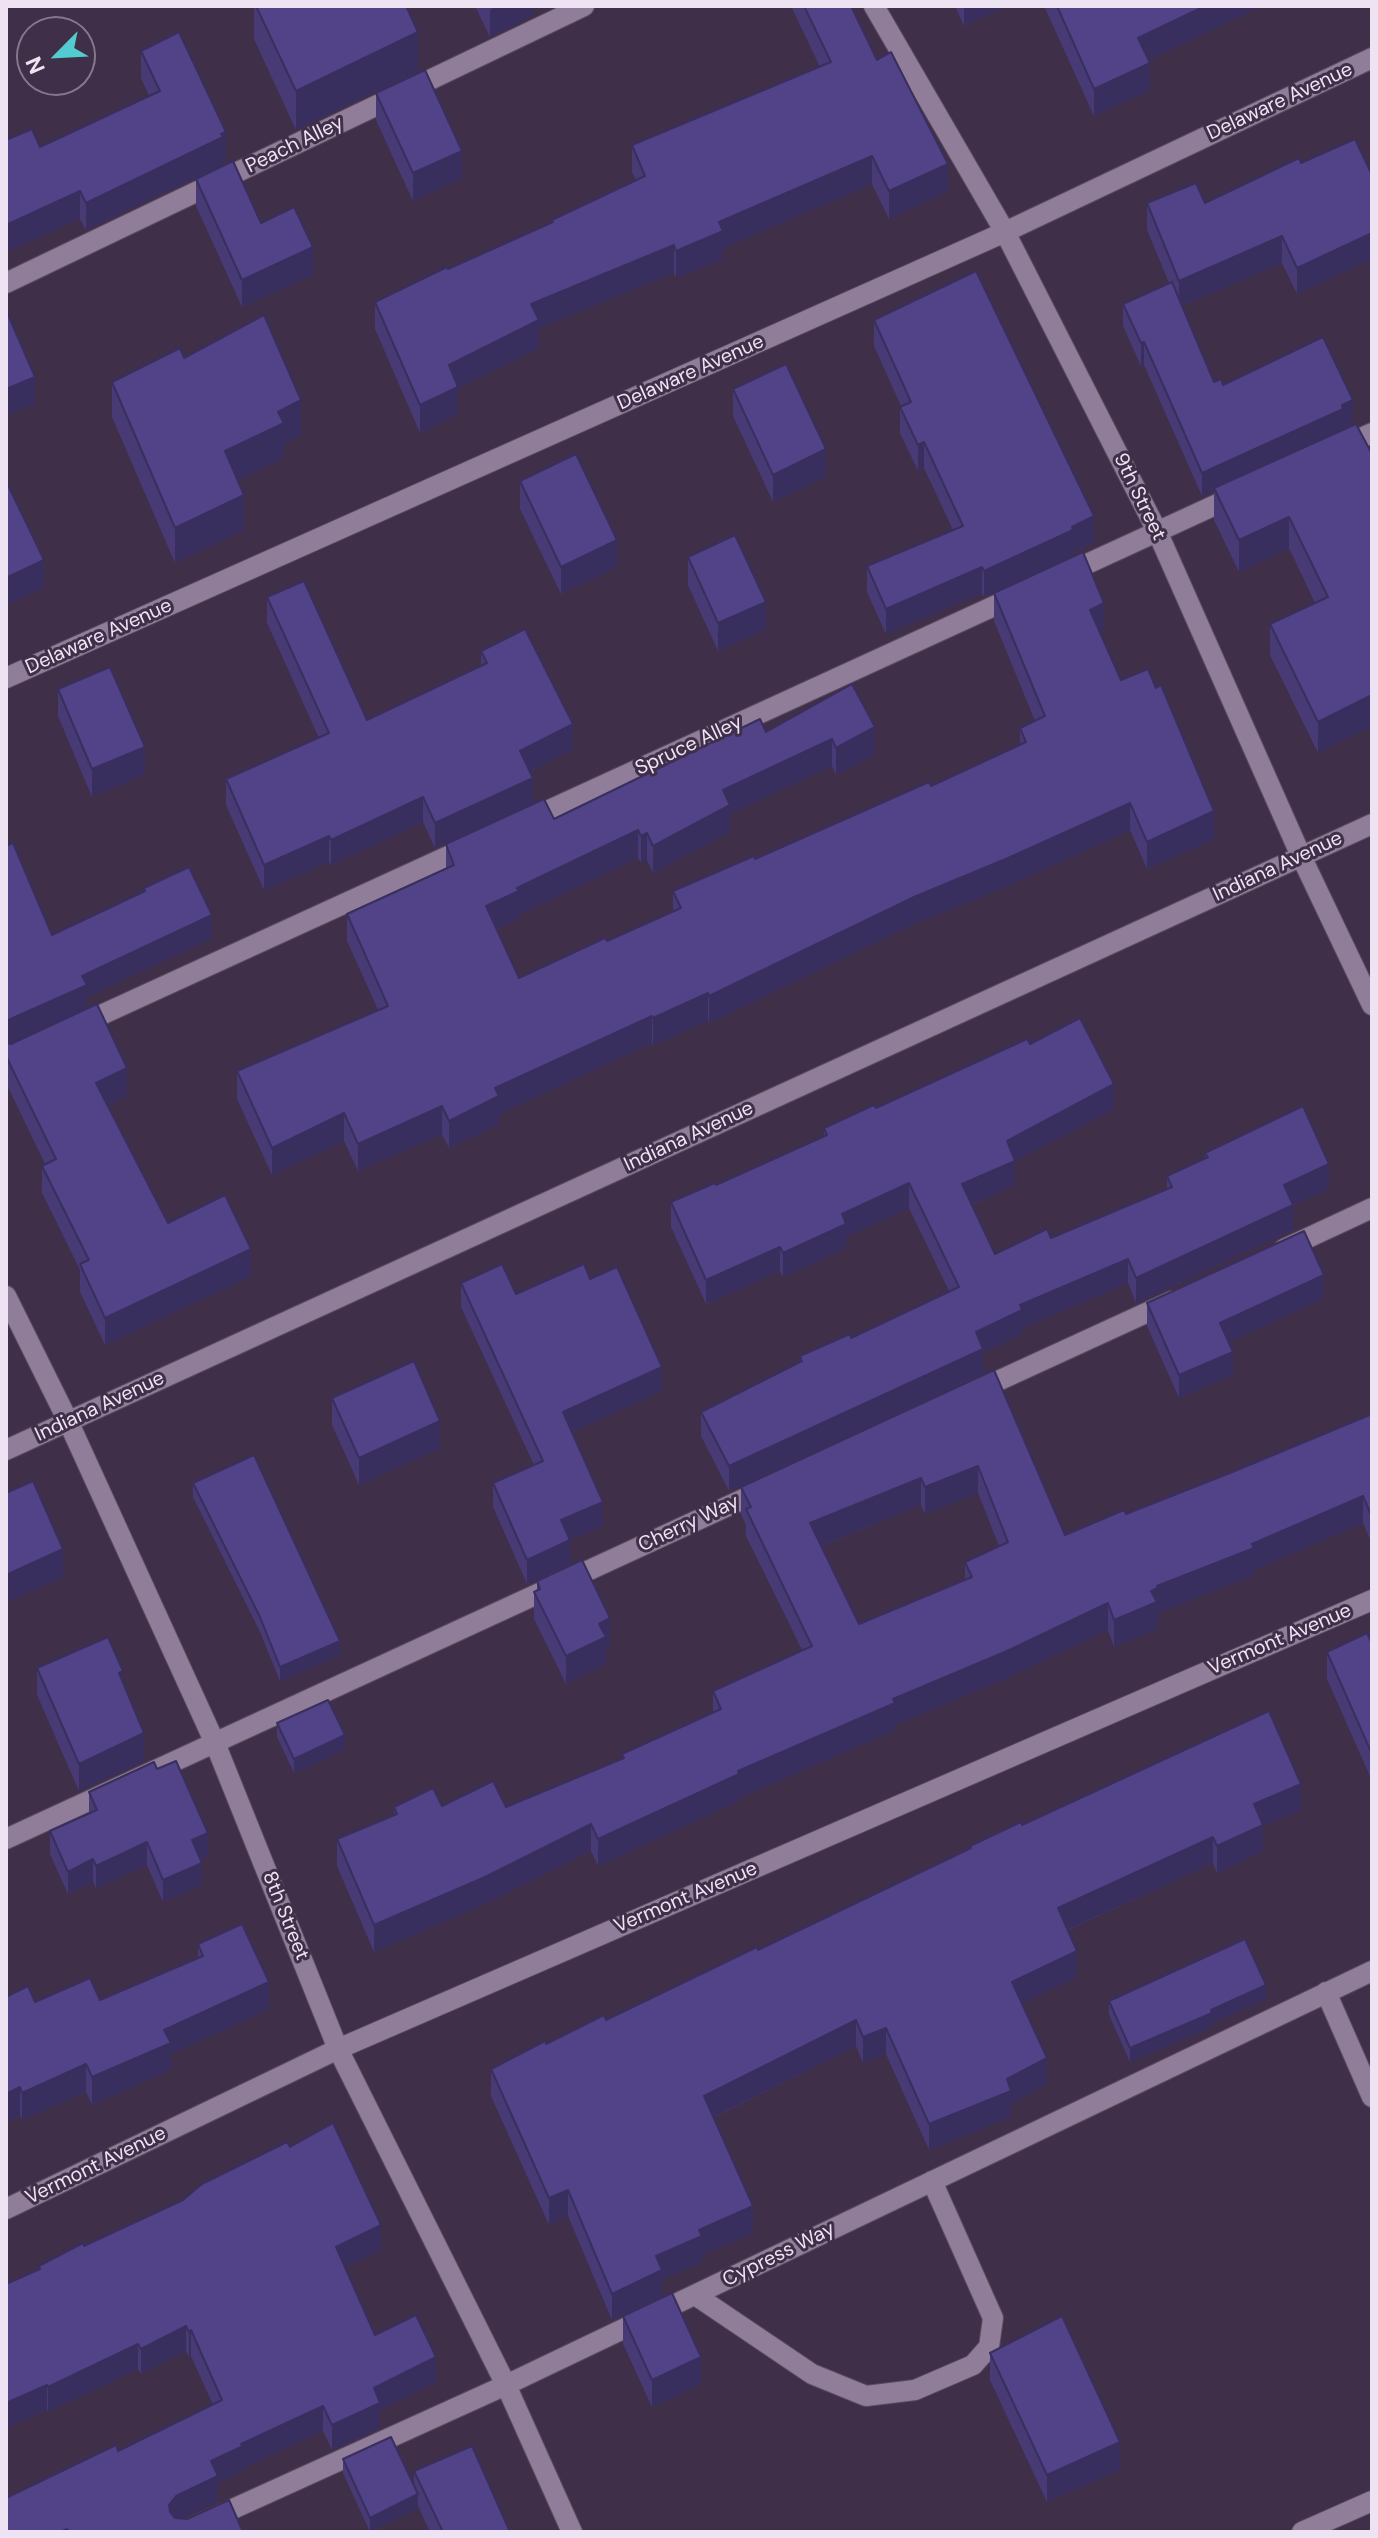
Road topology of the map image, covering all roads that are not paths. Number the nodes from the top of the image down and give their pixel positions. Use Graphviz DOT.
graph roads {
  1 [pos="584,6"];
  2 [pos="874,6"];
  3 [pos="1372,58"];
  4 [pos="1005,232"];
  5 [pos="6,283"];
  6 [pos="1372,433"];
  7 [pos="1315,459"];
  8 [pos="1258,486"];
  9 [pos="1157,531"];
  10 [pos="6,678"];
  11 [pos="1372,824"];
  12 [pos="1301,856"];
  13 [pos="1372,1005"];
  14 [pos="64,1032"];
  15 [pos="1372,1208"];
  16 [pos="1271,1255"];
  17 [pos="1184,1295"];
  18 [pos="6,1296"];
  19 [pos="953,1402"];
  20 [pos="68,1421"];
  21 [pos="6,1450"];
  22 [pos="779,1482"];
  23 [pos="1372,1600"];
  24 [pos="215,1743"];
  25 [pos="6,1839"];
  26 [pos="1372,1971"];
  27 [pos="1326,1992"];
  28 [pos="338,2049"];
  29 [pos="1372,2097"];
  30 [pos="932,2181"];
  31 [pos="6,2209"];
  32 [pos="695,2295"];
  33 [pos="506,2385"];
  34 [pos="1372,2501"];
  35 [pos="182,2532"];
  36 [pos="572,2532"];
  37 [pos="1302,2532"];
  1 -- 5 [label="street, Peach Alley"];
  2 -- 4 [label="street, 9th Street"];
  3 -- 4 [label="street, Delaware Avenue"];
  4 -- 9 [label="street, 9th Street"];
  4 -- 10 [label="street, Delaware Avenue"];
  6 -- 7 [label="street"];
  8 -- 9 [label="street, Spruce Alley"];
  9 -- 12 [label="street, 9th Street"];
  9 -- 14 [label="street, Spruce Alley"];
  11 -- 12 [label="street, Indiana Avenue"];
  12 -- 13 [label="street, 9th Street"];
  12 -- 20 [label="street, Indiana Avenue"];
  15 -- 16 [label="street"];
  17 -- 19 [label="street"];
  18 -- 20 [label="street, 8th Street"];
  20 -- 21 [label="street, Indiana Avenue"];
  20 -- 24 [label="street, 8th Street"];
  22 -- 24 [label="street, Cherry Way"];
  23 -- 28 [label="street, Vermont Avenue"];
  24 -- 25 [label="street, Cherry Way"];
  24 -- 28 [label="street, 8th Street"];
  26 -- 27 [label="street, Cypress Way"];
  27 -- 29 [label="street"];
  27 -- 30 [label="street, Cypress Way"];
  28 -- 31 [label="street, Vermont Avenue"];
  28 -- 33 [label="street, 8th Street"];
  30 -- 32 [label="street, Cypress Way"];
  30 -- 32 [label="street"];
  32 -- 33 [label="street, Cypress Way"];
  33 -- 35 [label="street, Cypress Way"];
  33 -- 36 [label="street, 8th Street"];
  34 -- 37 [label="street"];
}
